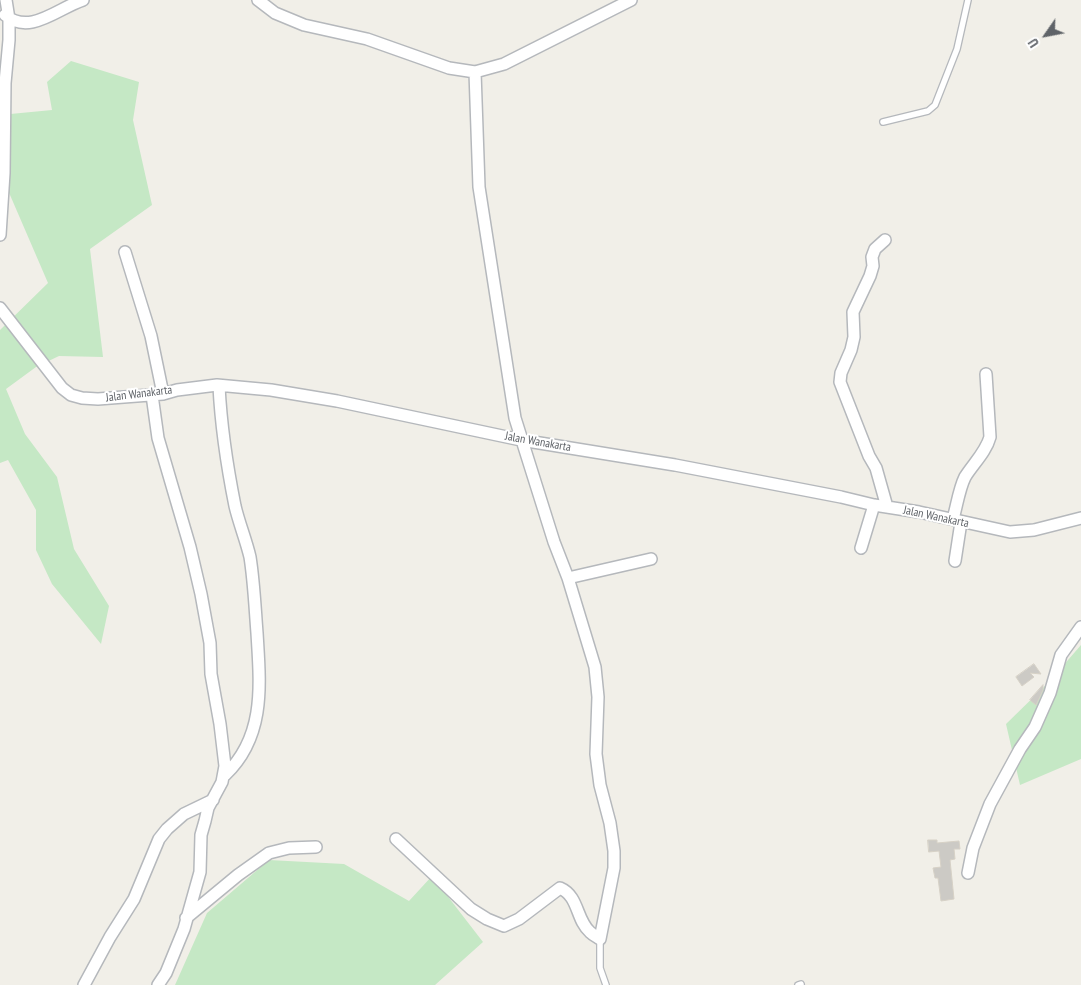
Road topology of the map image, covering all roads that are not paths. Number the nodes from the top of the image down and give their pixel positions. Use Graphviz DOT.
graph roads {
  1 [pos="6,0"];
  2 [pos="82,0"];
  3 [pos="258,0"];
  4 [pos="631,0"];
  5 [pos="968,0"];
  6 [pos="0,10"];
  7 [pos="9,19"];
  8 [pos="5,41"];
  9 [pos="475,72"];
  10 [pos="883,122"];
  11 [pos="0,235"];
  12 [pos="885,240"];
  13 [pos="125,252"];
  14 [pos="2,311"];
  15 [pos="986,374"];
  16 [pos="219,386"];
  17 [pos="158,394"];
  18 [pos="521,440"];
  19 [pos="874,505"];
  20 [pos="887,507"];
  21 [pos="1081,518"];
  22 [pos="957,520"];
  23 [pos="861,548"];
  24 [pos="651,559"];
  25 [pos="955,561"];
  26 [pos="568,578"];
  27 [pos="1081,627"];
  28 [pos="225,775"];
  29 [pos="213,800"];
  30 [pos="396,839"];
  31 [pos="316,847"];
  32 [pos="968,873"];
  33 [pos="186,918"];
  34 [pos="600,939"];
  35 [pos="84,985"];
  36 [pos="158,985"];
  37 [pos="606,985"];
  1 -- 7 [label="street"];
  2 -- 7 [label="street"];
  3 -- 9 [label="street"];
  4 -- 9 [label="street"];
  5 -- 10 [label="lane"];
  6 -- 7 [label="street"];
  7 -- 8 [label="street"];
  8 -- 11 [label="street"];
  9 -- 18 [label="street"];
  12 -- 20 [label="street"];
  13 -- 17 [label="street"];
  14 -- 17 [label="street, Jalan Wanakarta"];
  15 -- 22 [label="street"];
  16 -- 17 [label="street, Jalan Wanakarta"];
  16 -- 18 [label="street, Jalan Wanakarta"];
  16 -- 28 [label="street"];
  17 -- 28 [label="street"];
  18 -- 19 [label="street, Jalan Wanakarta"];
  18 -- 26 [label="street"];
  19 -- 20 [label="street, Jalan Wanakarta"];
  19 -- 23 [label="street"];
  20 -- 22 [label="street, Jalan Wanakarta"];
  21 -- 22 [label="street, Jalan Wanakarta"];
  22 -- 25 [label="street"];
  24 -- 26 [label="street"];
  26 -- 34 [label="street"];
  27 -- 32 [label="street"];
  28 -- 29 [label="street"];
  29 -- 33 [label="street"];
  29 -- 35 [label="street"];
  30 -- 34 [label="street"];
  31 -- 33 [label="street"];
  33 -- 36 [label="street"];
  34 -- 37 [label="lane"];
}
